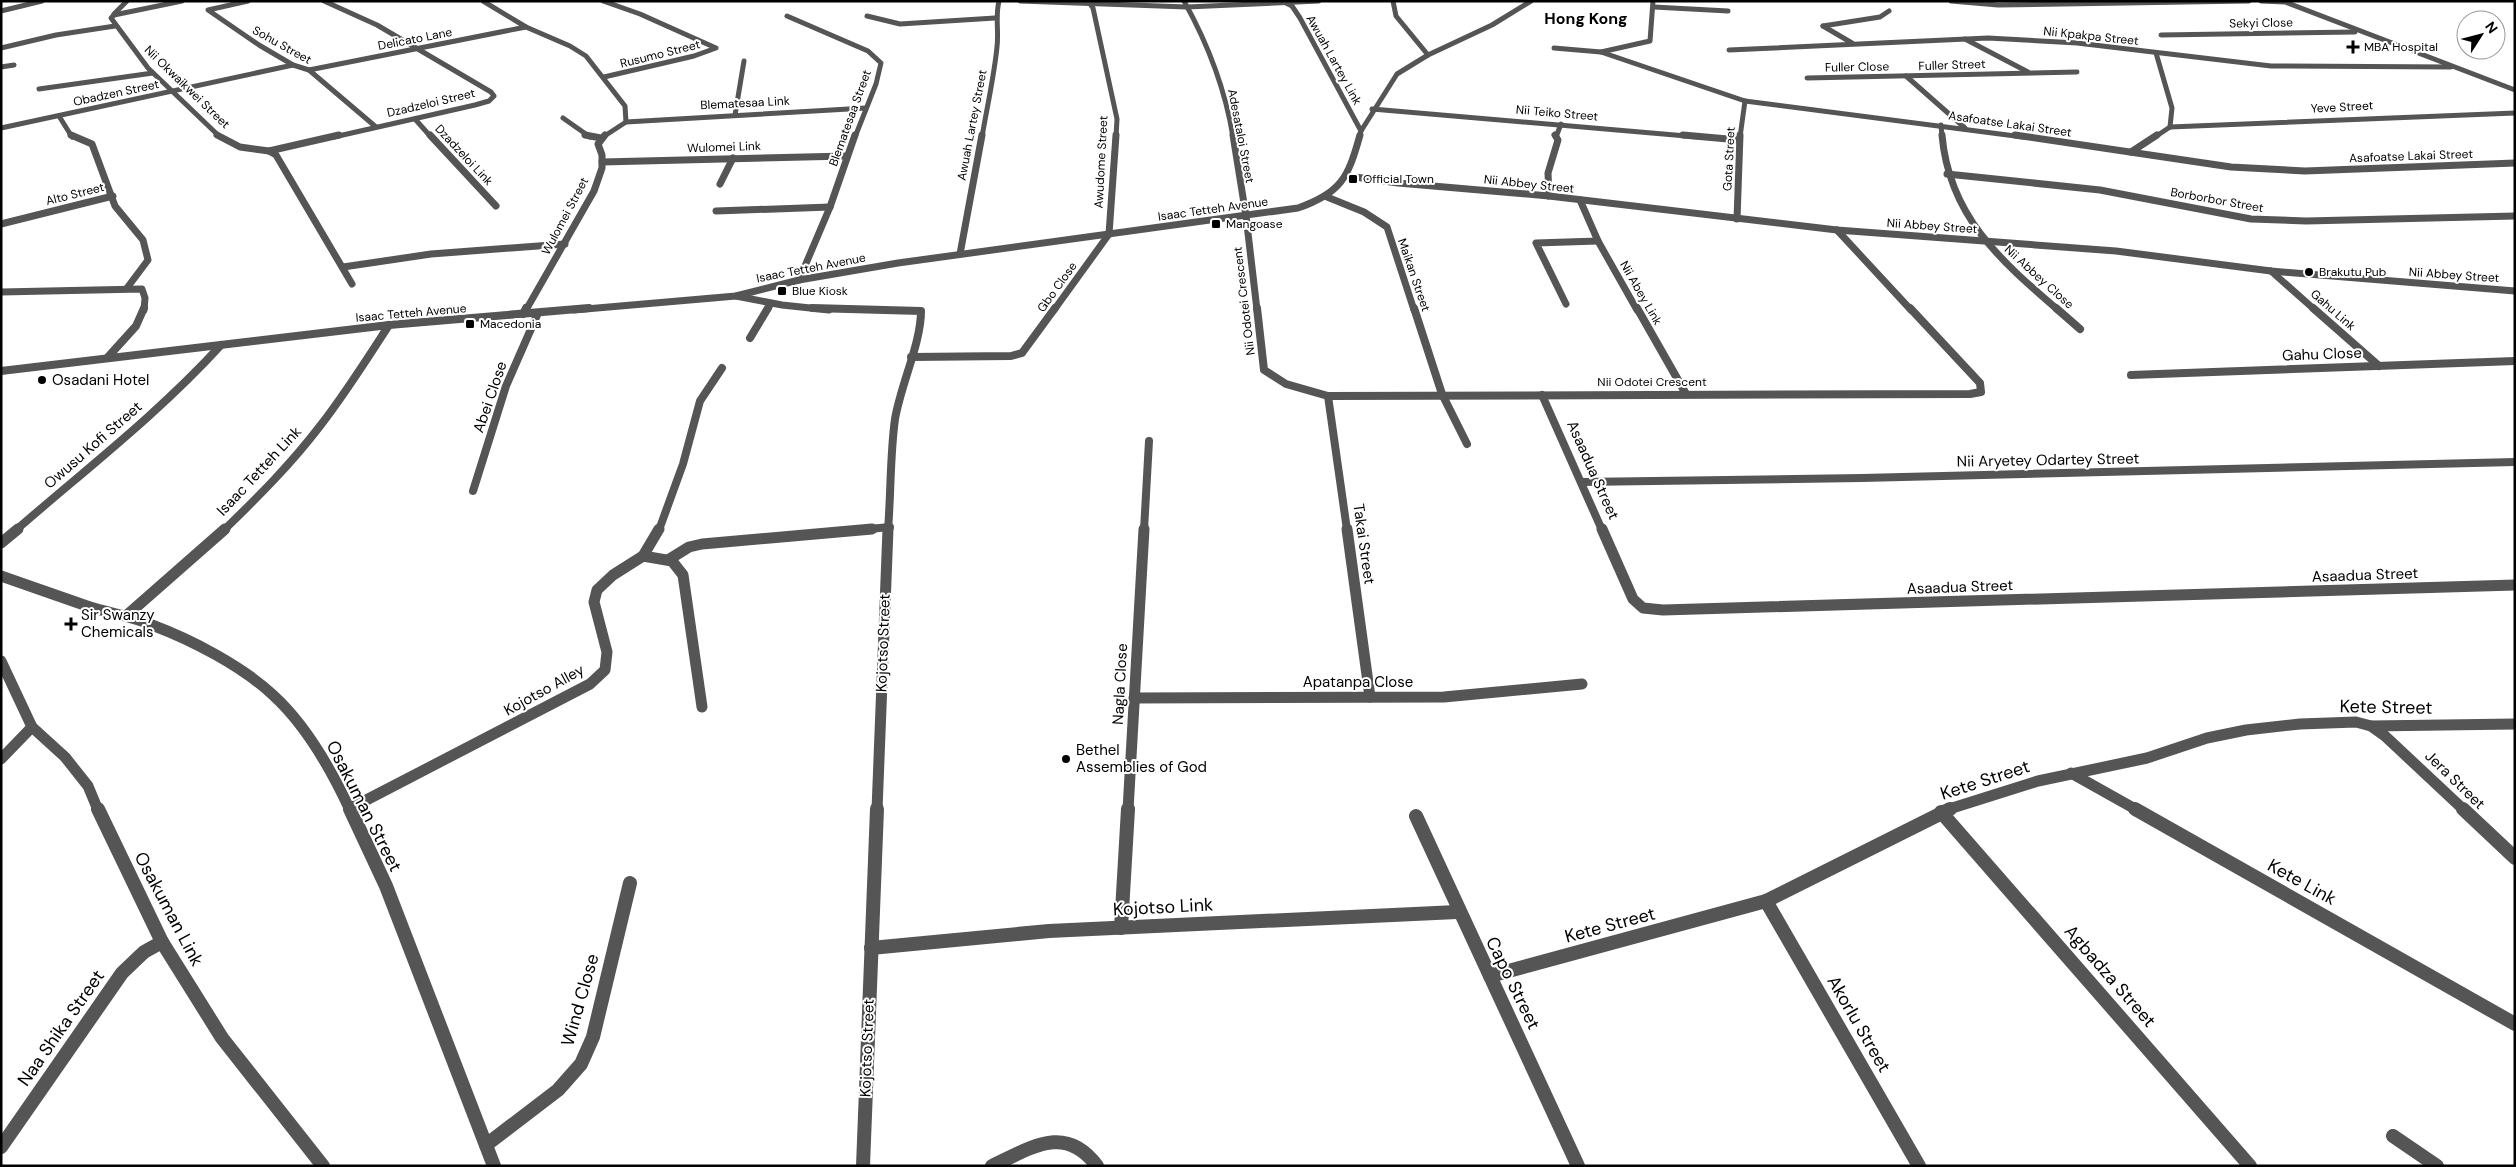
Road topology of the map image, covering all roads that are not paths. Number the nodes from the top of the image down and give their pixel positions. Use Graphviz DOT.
graph roads {
  1 [pos="42,1"];
  2 [pos="127,1"];
  3 [pos="182,1"];
  4 [pos="248,1"];
  5 [pos="324,1"];
  6 [pos="483,1"];
  7 [pos="602,1"];
  8 [pos="999,1"];
  9 [pos="1020,1"];
  10 [pos="1319,1"];
  11 [pos="1394,1"];
  12 [pos="1531,1"];
  13 [pos="1951,1"];
  14 [pos="2249,1"];
  15 [pos="2261,1"];
  16 [pos="1089,2"];
  17 [pos="1283,2"];
  18 [pos="2159,2"];
  19 [pos="1185,4"];
  20 [pos="1654,4"];
  21 [pos="1728,11"];
  22 [pos="1889,11"];
  23 [pos="1,12"];
  24 [pos="114,15"];
  25 [pos="787,16"];
  26 [pos="867,16"];
  27 [pos="995,18"];
  28 [pos="114,26"];
  29 [pos="526,27"];
  30 [pos="2361,31"];
  31 [pos="2161,35"];
  32 [pos="1963,38"];
  33 [pos="1852,43"];
  34 [pos="1,48"];
  35 [pos="418,48"];
  36 [pos="1554,48"];
  37 [pos="1728,50"];
  38 [pos="1601,52"];
  39 [pos="2156,54"];
  40 [pos="1428,55"];
  41 [pos="744,61"];
  42 [pos="14,65"];
  43 [pos="293,65"];
  44 [pos="1,67"];
  45 [pos="2452,67"];
  46 [pos="309,70"];
  47 [pos="2028,72"];
  48 [pos="2077,72"];
  49 [pos="153,73"];
  50 [pos="1906,76"];
  51 [pos="604,78"];
  52 [pos="1807,78"];
  53 [pos="40,89"];
  54 [pos="2515,90"];
  55 [pos="172,92"];
  56 [pos="1745,101"];
  57 [pos="866,108"];
  58 [pos="1372,109"];
  59 [pos="2515,112"];
  60 [pos="734,115"];
  61 [pos="59,116"];
  62 [pos="563,118"];
  63 [pos="415,119"];
  64 [pos="626,122"];
  65 [pos="1561,124"];
  66 [pos="1941,125"];
  67 [pos="376,127"];
  68 [pos="2170,127"];
  69 [pos="1,128"];
  70 [pos="1966,128"];
  71 [pos="1361,131"];
  72 [pos="601,138"];
  73 [pos="1739,140"];
  74 [pos="269,151"];
  75 [pos="2131,152"];
  76 [pos="847,156"];
  77 [pos="733,158"];
  78 [pos="602,162"];
  79 [pos="2515,163"];
  80 [pos="1948,174"];
  81 [pos="1348,176"];
  82 [pos="720,184"];
  83 [pos="113,196"];
  84 [pos="1549,196"];
  85 [pos="1327,197"];
  86 [pos="1580,200"];
  87 [pos="496,206"];
  88 [pos="830,207"];
  89 [pos="716,211"];
  90 [pos="1246,216"];
  91 [pos="2515,216"];
  92 [pos="1737,219"];
  93 [pos="1,224"];
  94 [pos="1837,230"];
  95 [pos="1109,234"];
  96 [pos="1598,241"];
  97 [pos="1982,241"];
  98 [pos="565,244"];
  99 [pos="960,254"];
  100 [pos="343,267"];
  101 [pos="2271,271"];
  102 [pos="800,280"];
  103 [pos="352,284"];
  104 [pos="127,288"];
  105 [pos="2515,291"];
  106 [pos="1,292"];
  107 [pos="736,296"];
  108 [pos="1566,304"];
  109 [pos="770,305"];
  110 [pos="538,313"];
  111 [pos="523,314"];
  112 [pos="389,325"];
  113 [pos="2080,329"];
  114 [pos="750,338"];
  115 [pos="221,345"];
  116 [pos="910,357"];
  117 [pos="108,358"];
  118 [pos="2515,361"];
  119 [pos="2379,366"];
  120 [pos="722,368"];
  121 [pos="1,370"];
  122 [pos="2131,376"];
  123 [pos="1442,394"];
  124 [pos="1686,394"];
  125 [pos="1542,395"];
  126 [pos="1328,396"];
  127 [pos="1149,441"];
  128 [pos="1467,444"];
  129 [pos="2515,462"];
  130 [pos="1581,482"];
  131 [pos="473,491"];
  132 [pos="890,528"];
  133 [pos="1,543"];
  134 [pos="643,556"];
  135 [pos="668,560"];
  136 [pos="1,576"];
  137 [pos="2515,585"];
  138 [pos="126,616"];
  139 [pos="1,661"];
  140 [pos="1582,684"];
  141 [pos="1370,697"];
  142 [pos="1134,698"];
  143 [pos="702,707"];
  144 [pos="2515,724"];
  145 [pos="2371,726"];
  146 [pos="32,727"];
  147 [pos="1,759"];
  148 [pos="2071,772"];
  149 [pos="349,809"];
  150 [pos="1941,812"];
  151 [pos="1416,816"];
  152 [pos="2515,858"];
  153 [pos="630,883"];
  154 [pos="1766,901"];
  155 [pos="1457,912"];
  156 [pos="1121,928"];
  157 [pos="162,942"];
  158 [pos="871,948"];
  159 [pos="1490,976"];
  160 [pos="2515,1024"];
  161 [pos="2393,1136"];
  162 [pos="486,1145"];
  163 [pos="1,1147"];
  164 [pos="322,1166"];
  165 [pos="494,1166"];
  166 [pos="862,1166"];
  167 [pos="992,1166"];
  168 [pos="1096,1166"];
  169 [pos="1578,1166"];
  170 [pos="1919,1166"];
  171 [pos="2250,1166"];
  172 [pos="2438,1166"];
  1 -- 23 [label="street"];
  2 -- 24 [label="street"];
  3 -- 24 [label="street"];
  4 -- 43 [label="street, Sohu Street"];
  5 -- 35 [label="street, Dzadzeloi Street"];
  6 -- 29 [label="street"];
  7 -- 51 [label="street, Rusumo Street"];
  8 -- 27 [label="street, Awuah Lartey Street"];
  9 -- 16 [label="street"];
  10 -- 17 [label="street"];
  11 -- 40 [label="street"];
  12 -- 40 [label="street, Isaac Tetteh Avenue"];
  13 -- 18 [label="street"];
  14 -- 18 [label="street"];
  15 -- 30 [label="street"];
  16 -- 19 [label="street"];
  16 -- 95 [label="street, Awudome Street"];
  17 -- 19 [label="street"];
  17 -- 71 [label="street, Awuah Lartey Link"];
  19 -- 90 [label="street, Adesataloi Street"];
  20 -- 21 [label="street"];
  20 -- 38 [label="street"];
  22 -- 33 [label="street"];
  24 -- 28 [label="street"];
  25 -- 57 [label="street, Blematesaa Street"];
  26 -- 27 [label="street"];
  27 -- 99 [label="street, Awuah Lartey Street"];
  28 -- 34 [label="street"];
  28 -- 49 [label="street, Nii Okwaikwei Street"];
  29 -- 35 [label="street, Delicato Lane"];
  29 -- 51 [label="street"];
  30 -- 31 [label="street, Sekyi Close"];
  30 -- 45 [label="street"];
  32 -- 33 [label="street, Nii Kpakpa Street"];
  32 -- 39 [label="street, Nii Kpakpa Street"];
  32 -- 47 [label="street"];
  33 -- 37 [label="street, Nii Kpakpa Street"];
  35 -- 46 [label="street, Delicato Lane"];
  35 -- 63 [label="street, Dzadzeloi Street"];
  36 -- 38 [label="street"];
  38 -- 56 [label="street, Asafoatse Lakai Street"];
  39 -- 45 [label="street, Nii Kpakpa Street"];
  39 -- 68 [label="street"];
  40 -- 58 [label="street, Isaac Tetteh Avenue"];
  41 -- 60 [label="street"];
  42 -- 44 [label="street"];
  43 -- 46 [label="street, Sohu Street"];
  43 -- 55 [label="street, Obadzen Street"];
  45 -- 54 [label="street"];
  46 -- 67 [label="street, Sohu Street"];
  47 -- 48 [label="street, Fuller Street"];
  47 -- 50 [label="street, Fuller Street"];
  49 -- 53 [label="street"];
  49 -- 55 [label="street, Nii Okwaikwei Street"];
  50 -- 52 [label="street, Fuller Close"];
  50 -- 70 [label="street, Fuller Street"];
  51 -- 64 [label="street"];
  55 -- 61 [label="street, Obadzen Street"];
  55 -- 74 [label="street, Nii Okwaikwei Street"];
  56 -- 66 [label="street, Asafoatse Lakai Street"];
  56 -- 73 [label="street, Gota Street"];
  57 -- 60 [label="street, Blematesaa Link"];
  57 -- 76 [label="street, Blematesaa Street"];
  58 -- 65 [label="street, Nii Teiko Street"];
  58 -- 71 [label="street, Isaac Tetteh Avenue"];
  59 -- 68 [label="street, Yeve Street"];
  60 -- 64 [label="street, Blematesaa Link"];
  61 -- 69 [label="street, Obadzen Street"];
  61 -- 83 [label="street, Alto Street"];
  62 -- 72 [label="street"];
  63 -- 67 [label="street, Dzadzeloi Street"];
  63 -- 87 [label="street, Dzadzeloi Link"];
  64 -- 72 [label="street"];
  65 -- 73 [label="street, Nii Teiko Street"];
  65 -- 84 [label="street"];
  66 -- 70 [label="street, Asafoatse Lakai Street"];
  66 -- 80 [label="street, Nii Abbey Close"];
  67 -- 74 [label="street, Dzadzeloi Street"];
  68 -- 75 [label="street"];
  70 -- 75 [label="street, Asafoatse Lakai Street"];
  71 -- 81 [label="street, Isaac Tetteh Avenue"];
  72 -- 78 [label="street, Wulomei Street"];
  73 -- 92 [label="street, Gota Street"];
  74 -- 100 [label="street"];
  75 -- 79 [label="street, Asafoatse Lakai Street"];
  76 -- 77 [label="street, Wulomei Link"];
  76 -- 88 [label="street, Blematesaa Street"];
  77 -- 78 [label="street, Wulomei Link"];
  77 -- 82 [label="street"];
  78 -- 98 [label="street, Wulomei Street"];
  80 -- 91 [label="street, Borborbor Street"];
  80 -- 97 [label="street, Nii Abbey Close"];
  81 -- 84 [label="street, Nii Abbey Street"];
  81 -- 85 [label="street, Isaac Tetteh Avenue"];
  83 -- 93 [label="street, Alto Street"];
  83 -- 104 [label="street"];
  84 -- 86 [label="street, Nii Abbey Street"];
  85 -- 90 [label="street, Isaac Tetteh Avenue"];
  85 -- 123 [label="street, Maikan Street"];
  86 -- 92 [label="street, Nii Abbey Street"];
  86 -- 96 [label="street, Nii Abey Link"];
  88 -- 89 [label="street"];
  88 -- 102 [label="street, Blematesaa Street"];
  90 -- 95 [label="street, Isaac Tetteh Avenue"];
  90 -- 126 [label="street, Nii Odotei Crescent"];
  92 -- 94 [label="street, Nii Abbey Street"];
  94 -- 97 [label="street, Nii Abbey Street"];
  94 -- 124 [label="street, Nii Odotei Crescent"];
  95 -- 99 [label="street, Isaac Tetteh Avenue"];
  95 -- 116 [label="street, Gbo Close"];
  96 -- 108 [label="street"];
  96 -- 124 [label="street, Nii Abey Link"];
  97 -- 101 [label="street, Nii Abbey Street"];
  97 -- 113 [label="street, Nii Abbey Close"];
  98 -- 100 [label="street"];
  98 -- 111 [label="street, Wulomei Street"];
  99 -- 102 [label="street, Isaac Tetteh Avenue"];
  100 -- 103 [label="street"];
  101 -- 105 [label="street, Nii Abbey Street"];
  101 -- 119 [label="street, Gahu Link"];
  102 -- 107 [label="street, Isaac Tetteh Avenue"];
  104 -- 106 [label="street"];
  104 -- 117 [label="street"];
  107 -- 109 [label="street, Kojotso Street"];
  107 -- 110 [label="street, Isaac Tetteh Avenue"];
  109 -- 114 [label="street"];
  109 -- 116 [label="street, Kojotso Street"];
  110 -- 111 [label="street, Isaac Tetteh Avenue"];
  110 -- 131 [label="street, Abei Close"];
  111 -- 112 [label="street, Isaac Tetteh Avenue"];
  112 -- 115 [label="street, Isaac Tetteh Avenue"];
  112 -- 138 [label="street, Isaac Tetteh Link"];
  115 -- 117 [label="street, Isaac Tetteh Avenue"];
  115 -- 133 [label="street, Owusu Kofi Street"];
  116 -- 132 [label="street, Kojotso Street"];
  117 -- 121 [label="street, Isaac Tetteh Avenue"];
  118 -- 119 [label="street, Gahu Close"];
  119 -- 122 [label="street, Gahu Close"];
  120 -- 134 [label="street, Kojotso Alley"];
  123 -- 125 [label="street, Nii Odotei Crescent"];
  123 -- 126 [label="street, Nii Odotei Crescent"];
  123 -- 128 [label="street, Maikan Street"];
  124 -- 125 [label="street, Nii Odotei Crescent"];
  125 -- 130 [label="street, Asaadua Street"];
  126 -- 141 [label="street, Takai Street"];
  127 -- 142 [label="street, Nagla Close"];
  129 -- 130 [label="street, Nii Aryetey Odartey Street"];
  130 -- 137 [label="street, Asaadua Street"];
  132 -- 135 [label="street"];
  132 -- 158 [label="street, Kojotso Street"];
  134 -- 135 [label="street"];
  134 -- 149 [label="street, Kojotso Alley"];
  135 -- 143 [label="street"];
  136 -- 138 [label="street, Osakuman Street"];
  138 -- 149 [label="street, Osakuman Street"];
  139 -- 146 [label="street, Osakuman Link"];
  140 -- 141 [label="street, Apatanpa Close"];
  141 -- 142 [label="street, Apatanpa Close"];
  142 -- 156 [label="street, Nagla Close"];
  144 -- 145 [label="street, Kete Street"];
  145 -- 148 [label="street, Kete Street"];
  145 -- 152 [label="street, Jera Street"];
  146 -- 147 [label="street"];
  146 -- 157 [label="street, Osakuman Link"];
  148 -- 150 [label="street, Kete Street"];
  148 -- 160 [label="street, Kete Link"];
  149 -- 162 [label="street, Osakuman Street"];
  150 -- 154 [label="street, Kete Street"];
  150 -- 171 [label="street, Agbadza Street"];
  151 -- 155 [label="street, Capo Street"];
  153 -- 162 [label="street, Wind Close"];
  154 -- 159 [label="street, Kete Street"];
  154 -- 170 [label="street, Akorlu Street"];
  155 -- 156 [label="street, Kojotso Link"];
  155 -- 159 [label="street, Capo Street"];
  156 -- 158 [label="street, Kojotso Link"];
  157 -- 163 [label="street, Naa Shika Street"];
  157 -- 164 [label="street, Osakuman Link"];
  158 -- 166 [label="street, Kojotso Street"];
  159 -- 169 [label="street, Capo Street"];
  161 -- 172 [label="street"];
  162 -- 165 [label="street, Osakuman Street"];
  167 -- 168 [label="street"];
}
